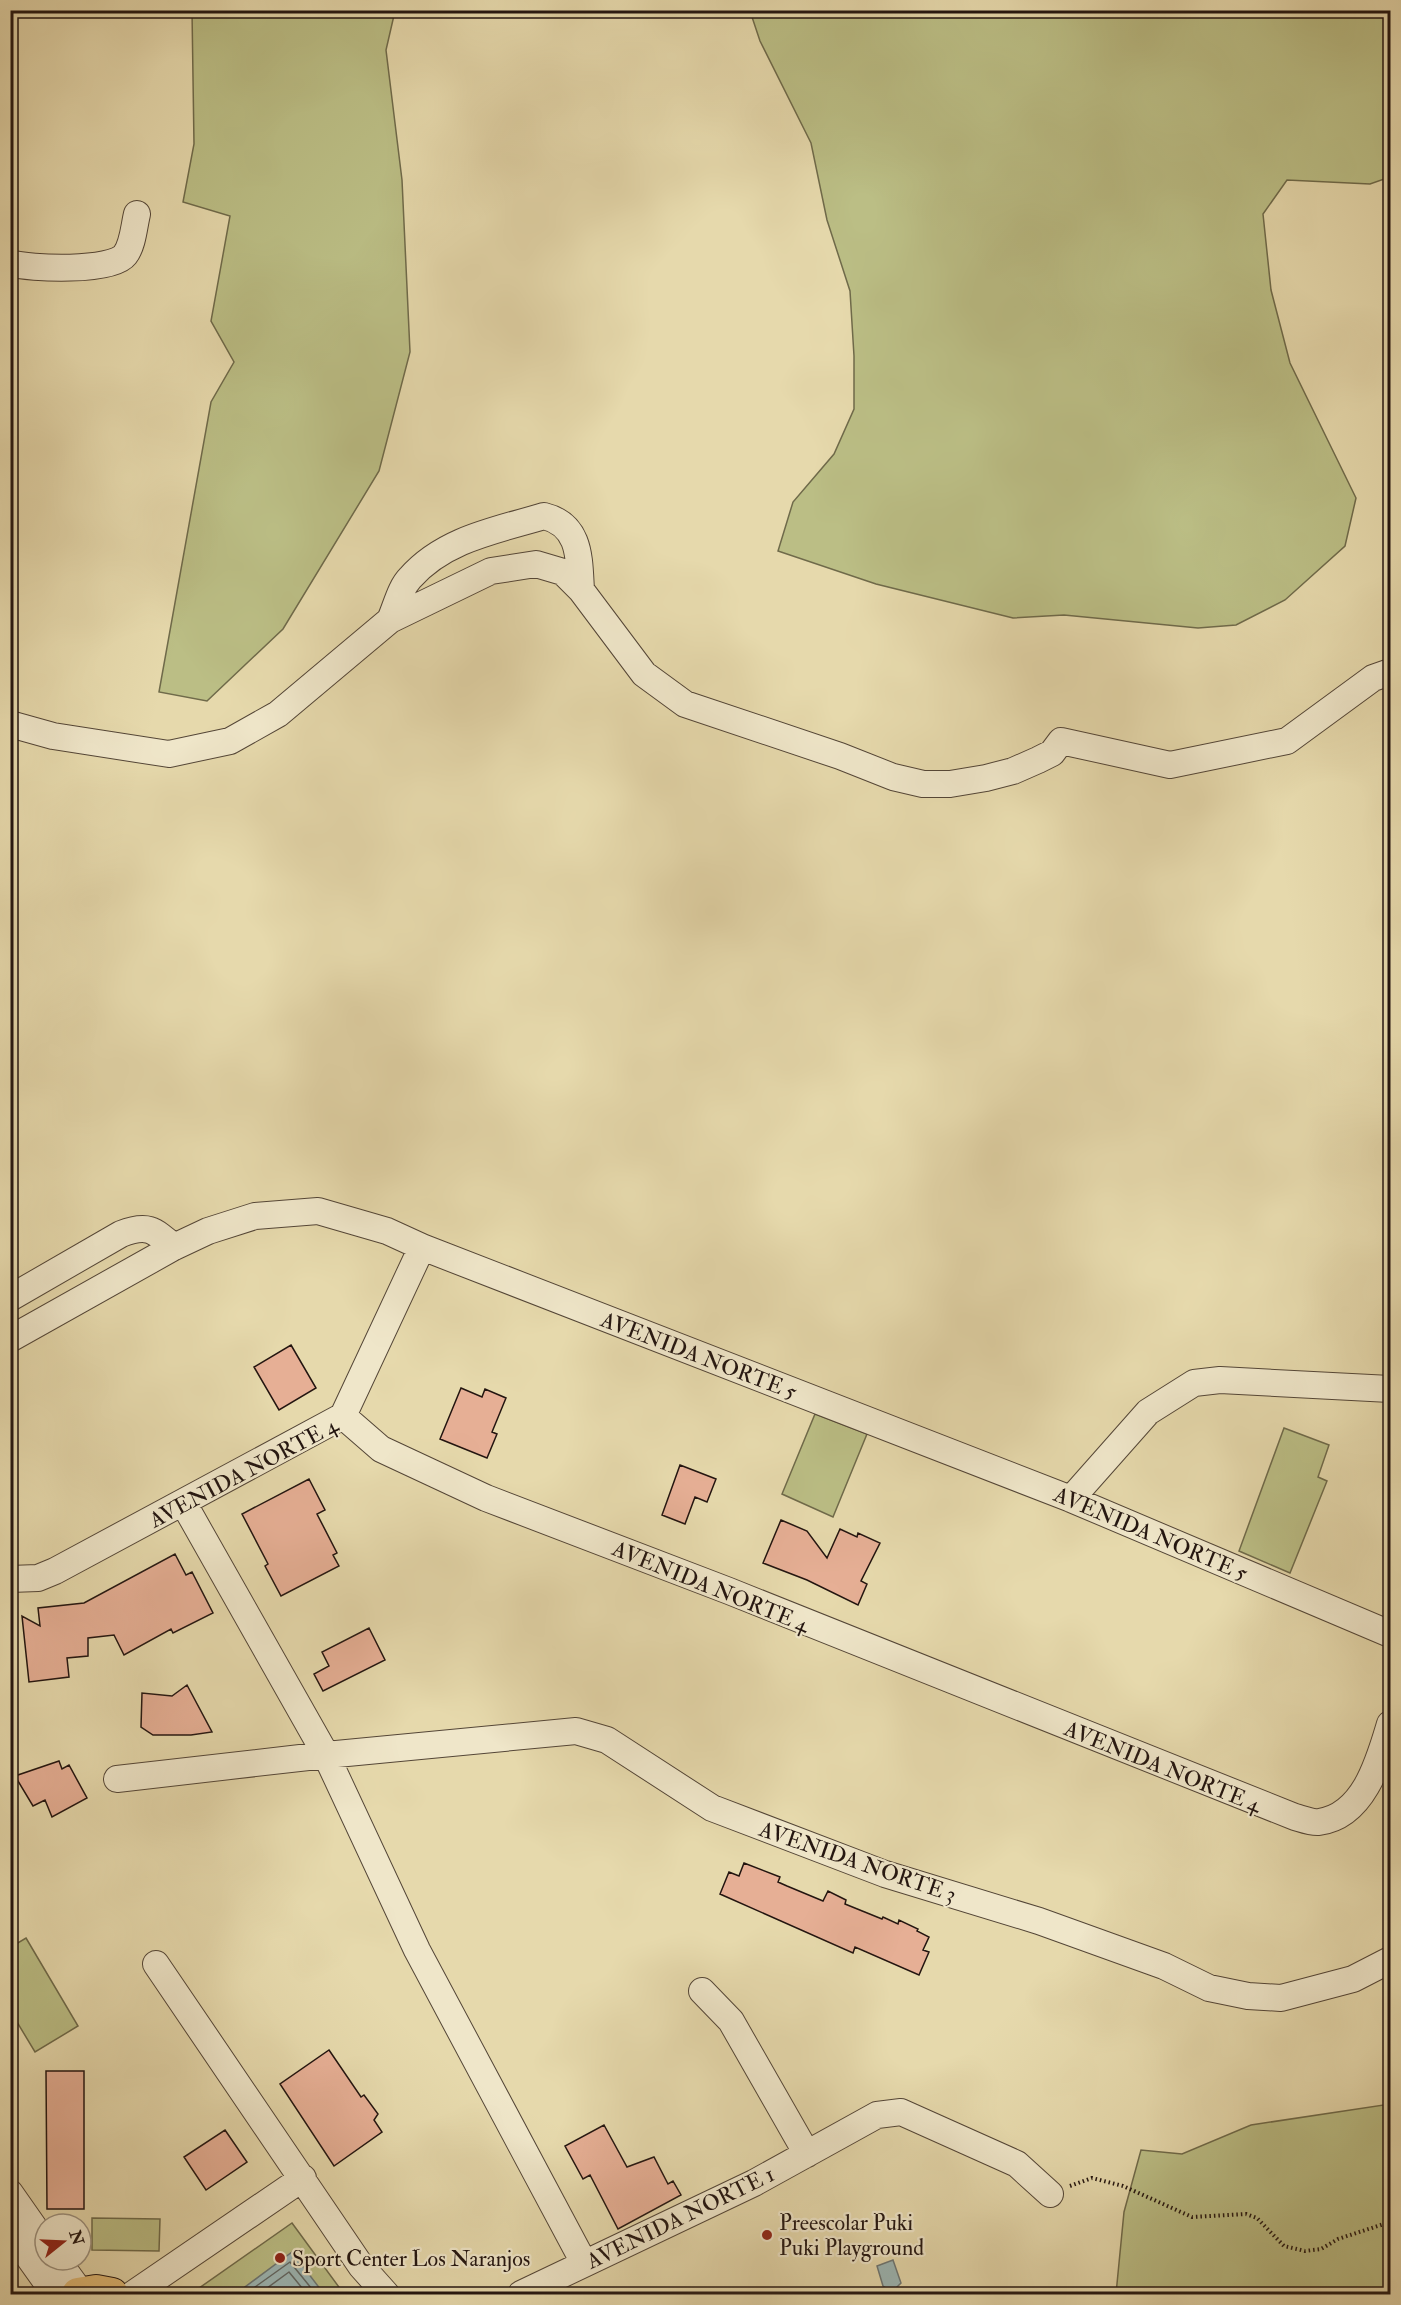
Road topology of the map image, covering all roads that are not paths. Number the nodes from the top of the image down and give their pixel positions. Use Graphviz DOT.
graph roads {
  1 [pos="137,214"];
  2 [pos="10,263"];
  3 [pos="581,590"];
  4 [pos="390,620"];
  5 [pos="1390,672"];
  6 [pos="10,723"];
  7 [pos="174,1247"];
  8 [pos="422,1247"];
  9 [pos="10,1298"];
  10 [pos="10,1339"];
  11 [pos="1390,1389"];
  12 [pos="343,1416"];
  13 [pos="1071,1499"];
  14 [pos="184,1504"];
  15 [pos="10,1579"];
  16 [pos="1390,1634"];
  17 [pos="1390,1724"];
  18 [pos="326,1755"];
  19 [pos="117,1779"];
  20 [pos="1390,1960"];
  21 [pos="156,1964"];
  22 [pos="702,1991"];
  23 [pos="807,2154"];
  24 [pos="303,2178"];
  25 [pos="10,2193"];
  26 [pos="1050,2194"];
  27 [pos="33,2226"];
  28 [pos="10,2231"];
  29 [pos="584,2263"];
  30 [pos="62,2272"];
  31 [pos="71,2294"];
  32 [pos="112,2295"];
  33 [pos="133,2295"];
  34 [pos="386,2295"];
  35 [pos="521,2295"];
  1 -- 2 [label="street"];
  3 -- 4 [label="street"];
  3 -- 4 [label="street"];
  3 -- 5 [label="street"];
  4 -- 6 [label="street"];
  7 -- 8 [label="street, AVENIDA NORTE 5"];
  7 -- 9 [label="street"];
  7 -- 10 [label="street, AVENIDA NORTE 5"];
  8 -- 12 [label="street"];
  8 -- 13 [label="street, AVENIDA NORTE 5"];
  11 -- 13 [label="street"];
  12 -- 14 [label="street, AVENIDA NORTE 4"];
  12 -- 17 [label="street, AVENIDA NORTE 4"];
  13 -- 16 [label="street, AVENIDA NORTE 5"];
  14 -- 15 [label="street, AVENIDA NORTE 4"];
  14 -- 18 [label="street"];
  18 -- 19 [label="street, AVENIDA NORTE 3"];
  18 -- 20 [label="street, AVENIDA NORTE 3"];
  18 -- 29 [label="street"];
  21 -- 24 [label="street"];
  22 -- 23 [label="street"];
  23 -- 26 [label="street, AVENIDA NORTE 1"];
  23 -- 29 [label="street, AVENIDA NORTE 1"];
  24 -- 33 [label="street"];
  24 -- 34 [label="street"];
  25 -- 27 [label="street"];
  28 -- 31 [label="street"];
  29 -- 35 [label="street, AVENIDA NORTE 1"];
  30 -- 31 [label="street"];
  31 -- 32 [label="main road"];
}
